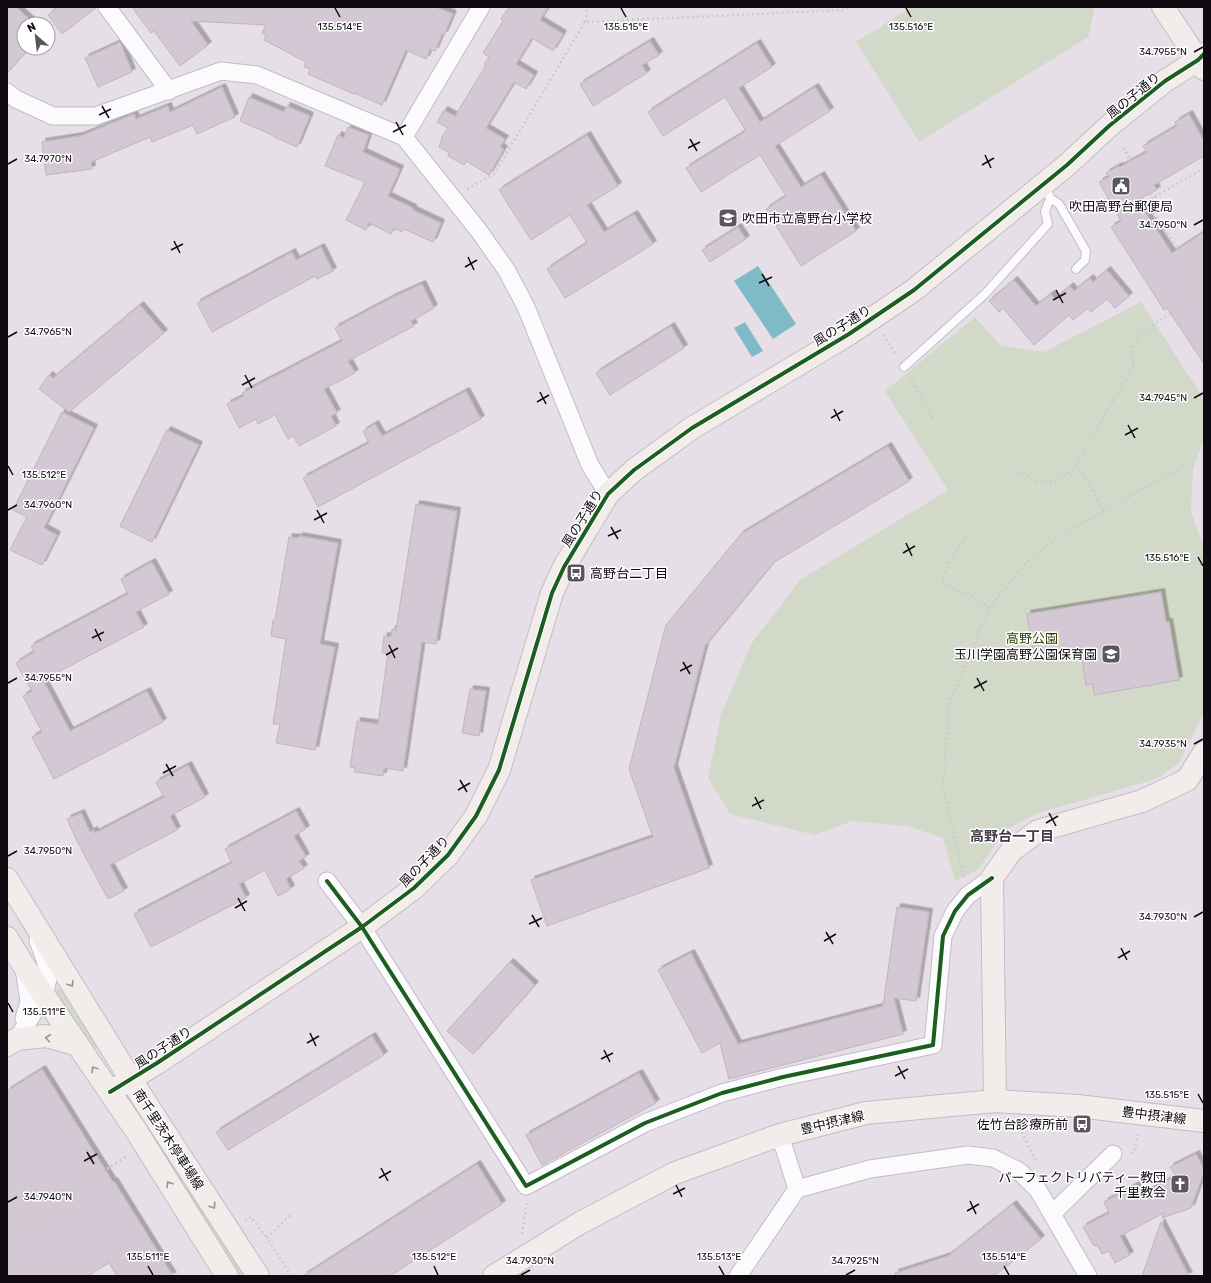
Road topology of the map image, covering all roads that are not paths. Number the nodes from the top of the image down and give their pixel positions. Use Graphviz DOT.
graph roads {
  1 [pos="107,7"];
  2 [pos="1163,7"];
  3 [pos="474,9"];
  4 [pos="1202,61"];
  5 [pos="169,91"];
  6 [pos="7,92"];
  7 [pos="404,137"];
  8 [pos="1047,192"];
  9 [pos="1076,269"];
  10 [pos="904,367"];
  11 [pos="608,494"];
  12 [pos="1204,753"];
  13 [pos="992,878"];
  14 [pos="7,879"];
  15 [pos="327,881"];
  16 [pos="27,912"];
  17 [pos="362,927"];
  18 [pos="7,938"];
  19 [pos="24,966"];
  20 [pos="44,995"];
  21 [pos="12,1042"];
  22 [pos="78,1045"];
  23 [pos="131,1080"];
  24 [pos="110,1092"];
  25 [pos="995,1101"];
  26 [pos="1204,1121"];
  27 [pos="780,1135"];
  28 [pos="1113,1154"];
  29 [pos="797,1189"];
  30 [pos="1052,1214"];
  31 [pos="227,1276"];
  32 [pos="258,1276"];
  33 [pos="494,1276"];
  34 [pos="738,1276"];
  35 [pos="1088,1276"];
  1 -- 5 [label="street"];
  2 -- 4 [label="street"];
  3 -- 7 [label="street"];
  4 -- 8 [label="street, 風の子通り"];
  5 -- 6 [label="street"];
  5 -- 7 [label="street"];
  7 -- 11 [label="street"];
  8 -- 9 [label="lane"];
  8 -- 10 [label="lane"];
  8 -- 11 [label="street, 風の子通り"];
  11 -- 17 [label="street, 風の子通り"];
  12 -- 13 [label="street"];
  13 -- 17 [label="street"];
  13 -- 25 [label="street"];
  14 -- 16 [label="street, 南千里茨木停車場線"];
  15 -- 17 [label="street"];
  16 -- 20 [label="street"];
  16 -- 23 [label="street, 南千里茨木停車場線, one-way"];
  17 -- 23 [label="street, 風の子通り"];
  18 -- 19 [label="street, 南千里茨木停車場線"];
  19 -- 20 [label="street, 南千里茨木停車場線"];
  19 -- 21 [label="street"];
  20 -- 21 [label="street"];
  20 -- 22 [label="street, 南千里茨木停車場線"];
  22 -- 21 [label="street, one-way"];
  24 -- 22 [label="street, 南千里茨木停車場線, one-way"];
  23 -- 24 [label="street, 風の子通り"];
  23 -- 32 [label="street, 南千里茨木停車場線, one-way"];
  31 -- 24 [label="street, 南千里茨木停車場線, one-way"];
  25 -- 26 [label="street, 豊中摂津線"];
  25 -- 27 [label="street, 豊中摂津線"];
  27 -- 29 [label="street"];
  27 -- 33 [label="street, 豊中摂津線"];
  28 -- 30 [label="street"];
  29 -- 30 [label="street"];
  29 -- 34 [label="street"];
  30 -- 35 [label="street"];
}
